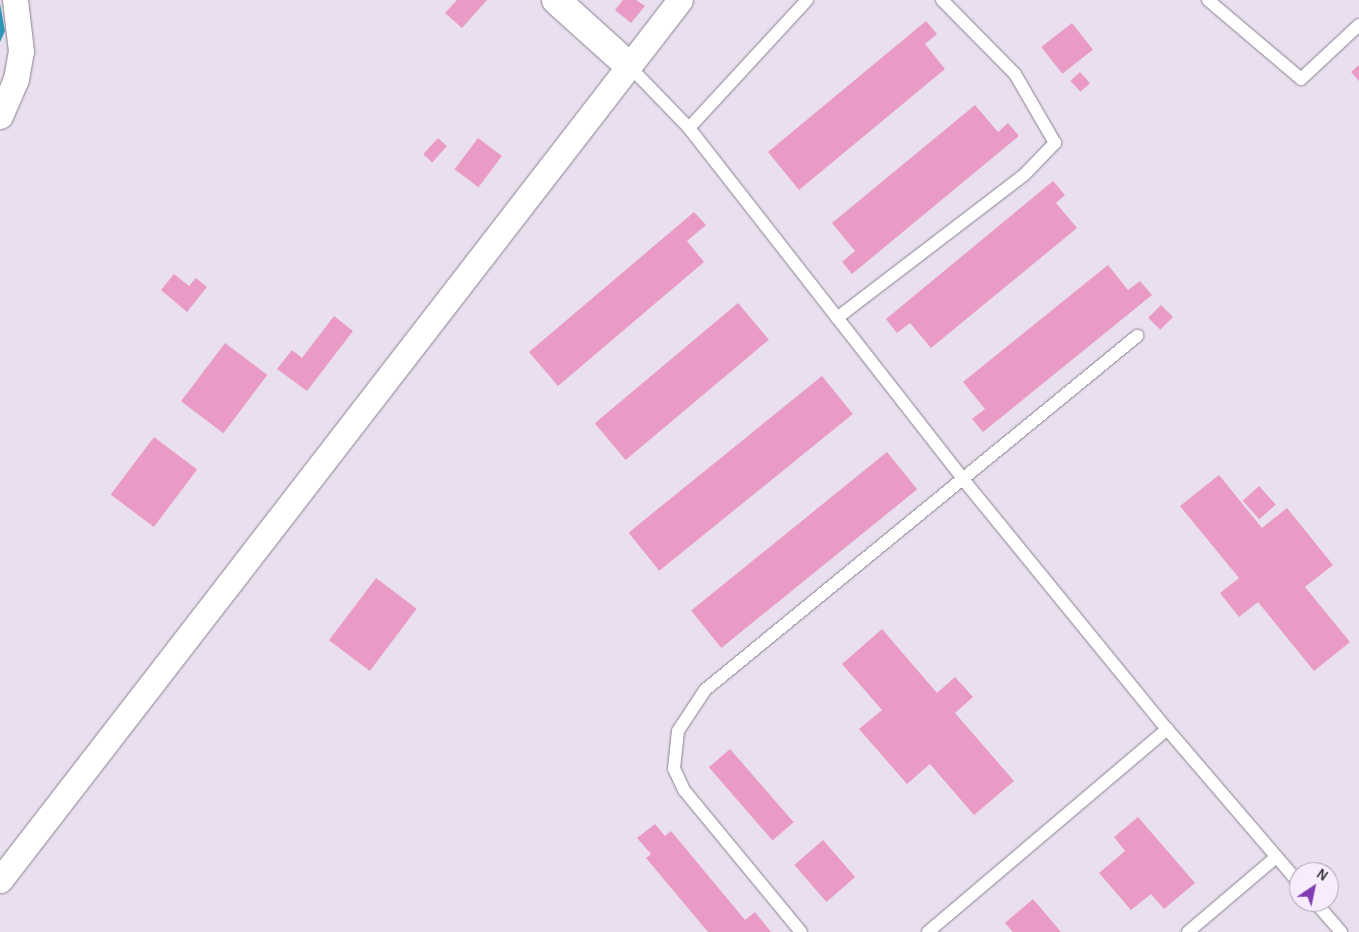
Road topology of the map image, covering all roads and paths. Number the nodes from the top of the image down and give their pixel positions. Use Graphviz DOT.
graph roads {
  1 [pos="15,0"];
  2 [pos="556,0"];
  3 [pos="680,0"];
  4 [pos="807,0"];
  5 [pos="942,0"];
  6 [pos="1208,0"];
  7 [pos="1359,25"];
  8 [pos="630,66"];
  9 [pos="0,116"];
  10 [pos="689,128"];
  11 [pos="837,318"];
  12 [pos="1137,336"];
  13 [pos="962,478"];
  14 [pos="1167,730"];
  15 [pos="1276,857"];
  16 [pos="1289,872"];
  17 [pos="0,880"];
  18 [pos="1324,912"];
  19 [pos="801,932"];
  20 [pos="928,932"];
  21 [pos="1188,932"];
  22 [pos="1341,932"];
  1 -- 9 [label="street"];
  2 -- 8 [label="street"];
  3 -- 8 [label="street"];
  4 -- 10 [label="lane"];
  5 -- 11 [label="lane"];
  6 -- 7 [label="lane"];
  8 -- 10 [label="lane"];
  8 -- 17 [label="street"];
  10 -- 11 [label="lane"];
  11 -- 13 [label="lane"];
  12 -- 13 [label="lane"];
  13 -- 14 [label="lane"];
  13 -- 19 [label="lane"];
  14 -- 15 [label="lane"];
  14 -- 20 [label="lane"];
  15 -- 16 [label="lane"];
  15 -- 21 [label="lane"];
  18 -- 22 [label="lane"];
}
